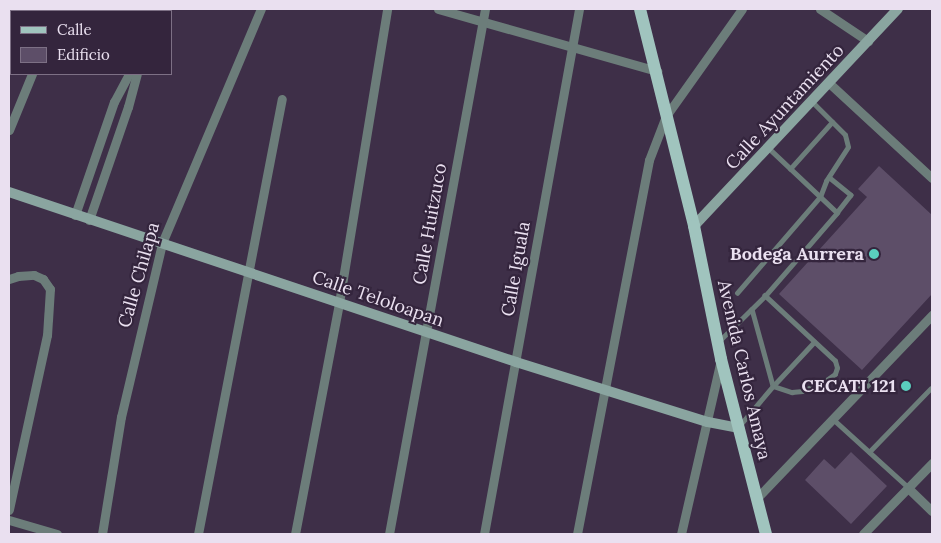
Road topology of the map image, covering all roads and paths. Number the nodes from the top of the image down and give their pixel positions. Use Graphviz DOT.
graph roads {
  1 [pos="261,9"];
  2 [pos="387,9"];
  3 [pos="438,9"];
  4 [pos="485,9"];
  5 [pos="578,9"];
  6 [pos="640,9"];
  7 [pos="742,9"];
  8 [pos="820,9"];
  9 [pos="898,9"];
  10 [pos="482,23"];
  11 [pos="868,41"];
  12 [pos="572,48"];
  13 [pos="657,71"];
  14 [pos="32,75"];
  15 [pos="128,75"];
  16 [pos="137,75"];
  17 [pos="830,83"];
  18 [pos="282,99"];
  19 [pos="812,102"];
  20 [pos="666,116"];
  21 [pos="832,122"];
  22 [pos="9,130"];
  23 [pos="768,148"];
  24 [pos="932,164"];
  25 [pos="790,169"];
  26 [pos="929,175"];
  27 [pos="829,176"];
  28 [pos="9,192"];
  29 [pos="820,197"];
  30 [pos="836,213"];
  31 [pos="75,215"];
  32 [pos="89,220"];
  33 [pos="694,226"];
  34 [pos="162,243"];
  35 [pos="248,272"];
  36 [pos="9,279"];
  37 [pos="737,293"];
  38 [pos="765,296"];
  39 [pos="339,302"];
  40 [pos="752,309"];
  41 [pos="932,316"];
  42 [pos="427,333"];
  43 [pos="718,342"];
  44 [pos="814,342"];
  45 [pos="722,358"];
  46 [pos="516,362"];
  47 [pos="773,386"];
  48 [pos="930,389"];
  49 [pos="604,391"];
  50 [pos="832,420"];
  51 [pos="708,422"];
  52 [pos="739,428"];
  53 [pos="869,452"];
  54 [pos="932,463"];
  55 [pos="908,488"];
  56 [pos="758,498"];
  57 [pos="9,510"];
  58 [pos="932,511"];
  59 [pos="9,520"];
  60 [pos="56,534"];
  61 [pos="102,534"];
  62 [pos="198,534"];
  63 [pos="295,534"];
  64 [pos="389,534"];
  65 [pos="484,534"];
  66 [pos="577,534"];
  67 [pos="681,534"];
  68 [pos="766,534"];
  69 [pos="863,534"];
  1 -- 34 [label="street, Calle Chilapa"];
  2 -- 39 [label="street"];
  3 -- 10 [label="street"];
  4 -- 10 [label="street, Calle Huitzuco"];
  5 -- 12 [label="street, Calle Iguala"];
  6 -- 13 [label="main road, Avenida Carlos Amaya"];
  7 -- 20 [label="street"];
  8 -- 11 [label="street"];
  9 -- 11 [label="street, Calle Ayuntamiento"];
  10 -- 12 [label="street"];
  10 -- 42 [label="street, Calle Huitzuco"];
  11 -- 17 [label="street, Calle Ayuntamiento"];
  12 -- 13 [label="street"];
  12 -- 46 [label="street, Calle Iguala"];
  13 -- 20 [label="main road, Avenida Carlos Amaya"];
  14 -- 22 [label="street"];
  15 -- 31 [label="street"];
  16 -- 32 [label="street"];
  17 -- 19 [label="street, Calle Ayuntamiento"];
  17 -- 26 [label="street"];
  18 -- 35 [label="street"];
  19 -- 21 [label="lane"];
  19 -- 23 [label="street, Calle Ayuntamiento"];
  20 -- 33 [label="main road, Avenida Carlos Amaya"];
  20 -- 49 [label="street"];
  21 -- 25 [label="lane"];
  21 -- 27 [label="lane"];
  23 -- 25 [label="lane"];
  23 -- 33 [label="street, Calle Ayuntamiento"];
  24 -- 26 [label="street"];
  25 -- 29 [label="lane"];
  27 -- 29 [label="lane"];
  27 -- 30 [label="lane"];
  28 -- 31 [label="street, Calle Teloloapan"];
  29 -- 30 [label="lane"];
  29 -- 37 [label="lane"];
  30 -- 38 [label="lane"];
  31 -- 32 [label="street, Calle Teloloapan"];
  32 -- 34 [label="street, Calle Teloloapan"];
  33 -- 43 [label="main road, Avenida Carlos Amaya"];
  34 -- 35 [label="street, Calle Teloloapan"];
  34 -- 61 [label="street, Calle Chilapa"];
  35 -- 39 [label="street, Calle Teloloapan"];
  35 -- 62 [label="street"];
  36 -- 57 [label="street"];
  38 -- 40 [label="lane"];
  38 -- 44 [label="lane"];
  39 -- 42 [label="street, Calle Teloloapan"];
  39 -- 63 [label="street"];
  40 -- 43 [label="lane"];
  40 -- 47 [label="lane"];
  41 -- 50 [label="street"];
  42 -- 46 [label="street, Calle Teloloapan"];
  42 -- 64 [label="street, Calle Huitzuco"];
  43 -- 45 [label="main road, Avenida Carlos Amaya"];
  44 -- 47 [label="lane"];
  44 -- 47 [label="lane"];
  45 -- 51 [label="street"];
  45 -- 52 [label="main road, Avenida Carlos Amaya"];
  46 -- 49 [label="street, Calle Teloloapan"];
  46 -- 65 [label="street, Calle Iguala"];
  47 -- 52 [label="lane"];
  48 -- 53 [label="lane"];
  49 -- 51 [label="street, Calle Teloloapan"];
  49 -- 66 [label="street"];
  50 -- 53 [label="lane"];
  50 -- 56 [label="street"];
  51 -- 52 [label="street, Calle Teloloapan"];
  51 -- 67 [label="street"];
  52 -- 56 [label="main road, Avenida Carlos Amaya"];
  53 -- 55 [label="lane"];
  54 -- 55 [label="street"];
  55 -- 58 [label="street"];
  55 -- 69 [label="street"];
  56 -- 68 [label="main road, Avenida Carlos Amaya"];
  59 -- 60 [label="street"];
}
